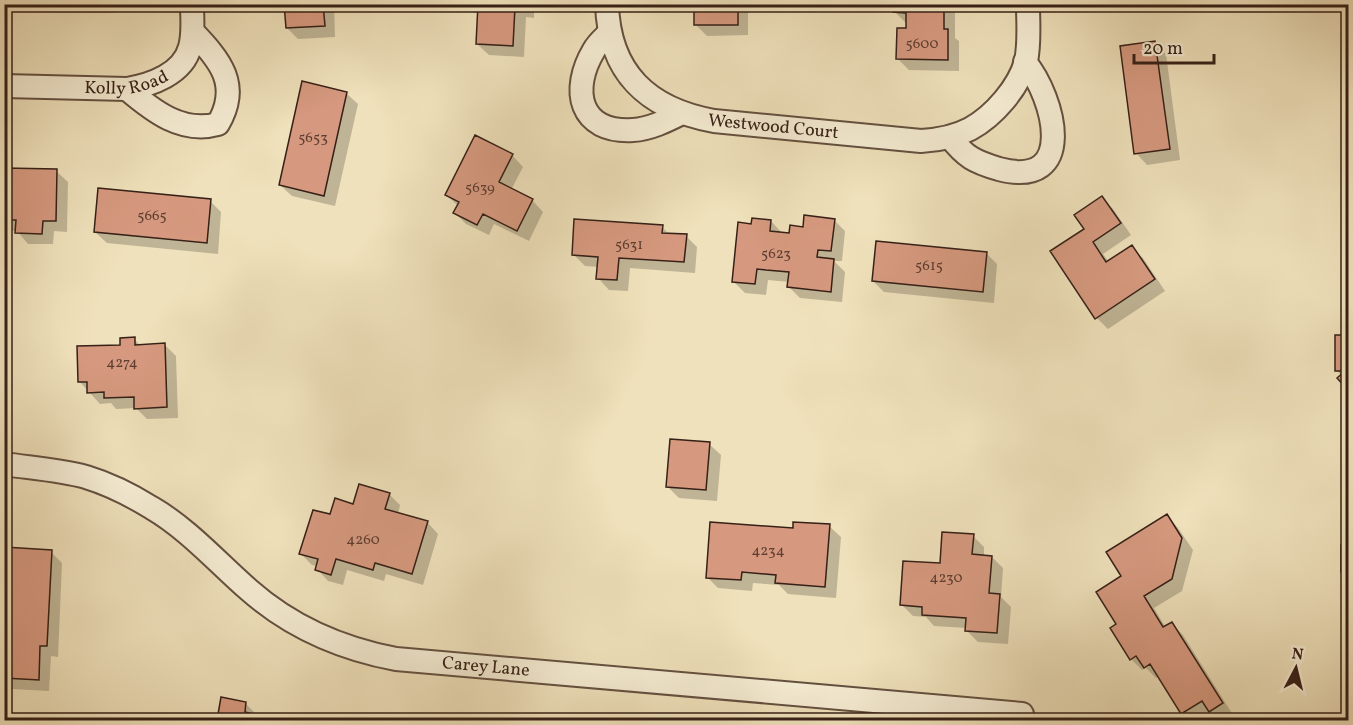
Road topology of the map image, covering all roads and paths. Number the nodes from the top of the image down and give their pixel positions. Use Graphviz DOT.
graph roads {
  1 [pos="192,4"];
  2 [pos="607,4"];
  3 [pos="1028,4"];
  4 [pos="192,32"];
  5 [pos="609,33"];
  6 [pos="1025,62"];
  7 [pos="4,86"];
  8 [pos="127,89"];
  9 [pos="681,114"];
  10 [pos="950,137"];
  11 [pos="4,464"];
  12 [pos="1022,714"];
  1 -- 4 [label="street, Kolly Road"];
  2 -- 5 [label="street, Westwood Court"];
  3 -- 6 [label="street"];
  4 -- 8 [label="street, Kolly Road"];
  4 -- 8 [label="street"];
  5 -- 9 [label="street, Westwood Court"];
  5 -- 9 [label="street"];
  6 -- 10 [label="street, Westwood Court"];
  6 -- 10 [label="street"];
  7 -- 8 [label="street, Kolly Road"];
  9 -- 10 [label="street, Westwood Court"];
  11 -- 12 [label="street, Carey Lane"];
}
